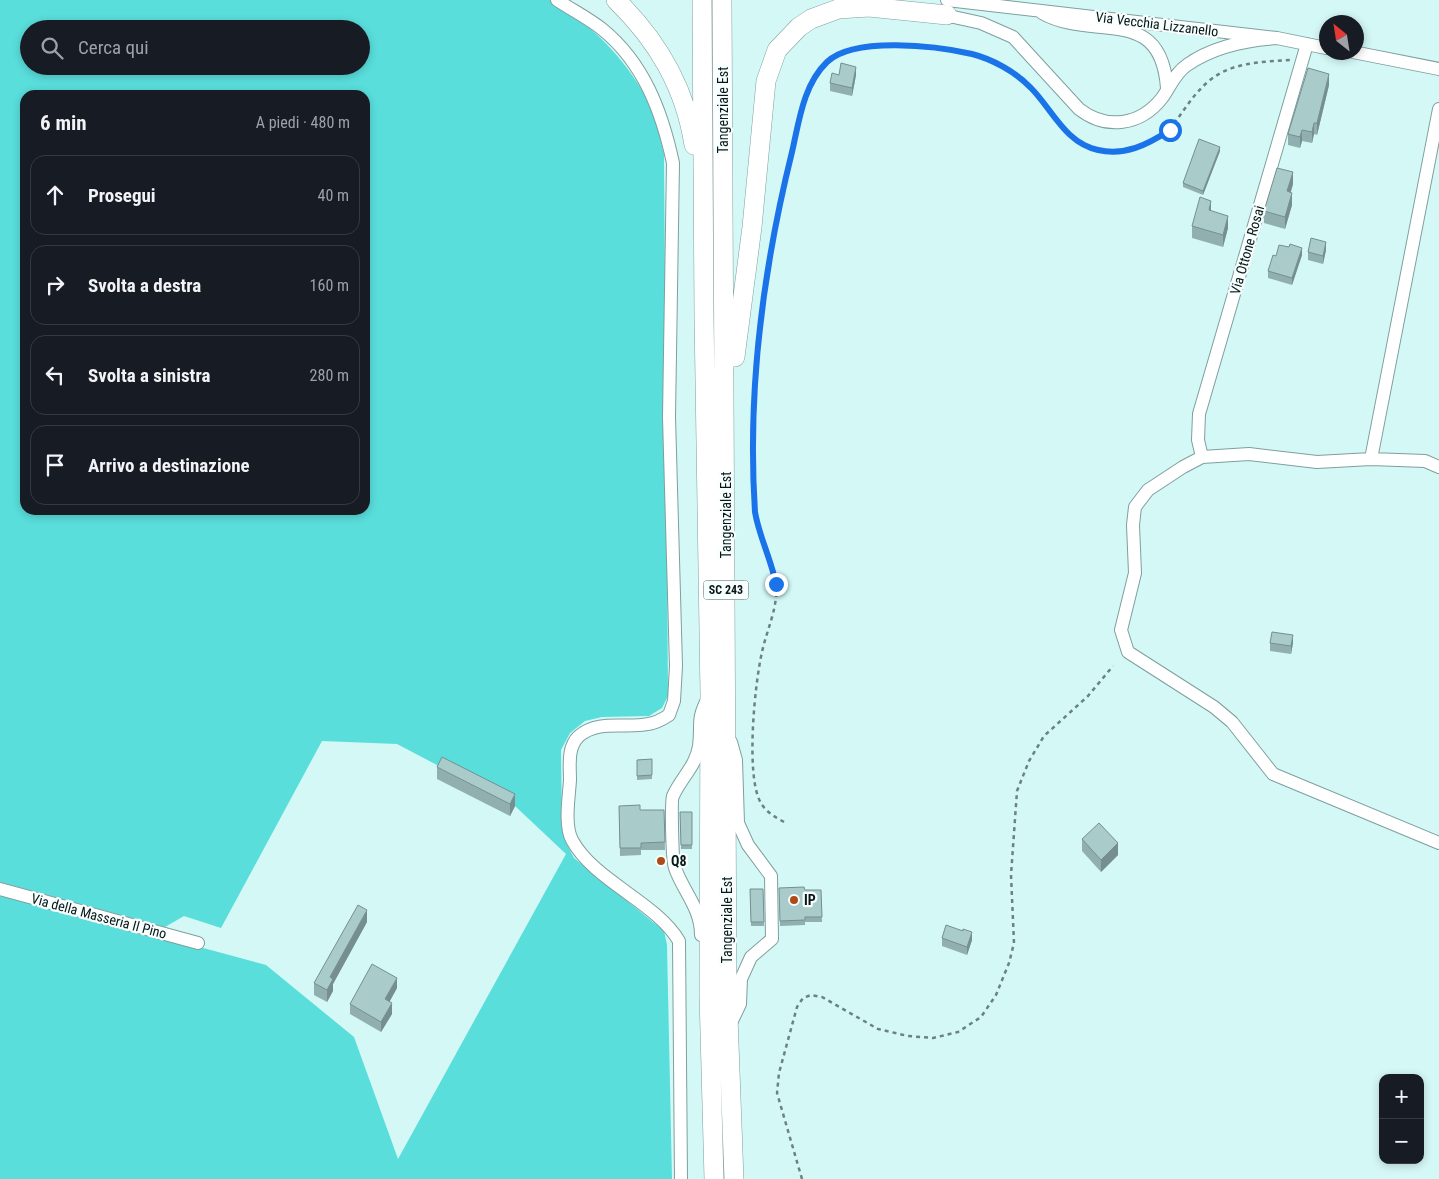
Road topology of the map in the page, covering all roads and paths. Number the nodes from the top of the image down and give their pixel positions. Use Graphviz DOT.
graph roads {
  1 [pos="557,0"];
  2 [pos="616,0"];
  3 [pos="702,0"];
  4 [pos="722,0"];
  5 [pos="860,0"];
  6 [pos="947,7"];
  7 [pos="1037,10"];
  8 [pos="1277,38"];
  9 [pos="1307,44"];
  10 [pos="1319,47"];
  11 [pos="1364,54"];
  12 [pos="1302,60"];
  13 [pos="1439,69"];
  14 [pos="1167,88"];
  15 [pos="1439,109"];
  16 [pos="704,317"];
  17 [pos="1202,457"];
  18 [pos="1371,458"];
  19 [pos="1439,467"];
  20 [pos="726,546"];
  21 [pos="1112,666"];
  22 [pos="710,694"];
  23 [pos="726,728"];
  24 [pos="784,822"];
  25 [pos="1439,843"];
  26 [pos="0,889"];
  27 [pos="198,943"];
  28 [pos="709,995"];
  29 [pos="729,1027"];
  30 [pos="680,1179"];
  31 [pos="714,1179"];
  32 [pos="734,1179"];
  33 [pos="802,1179"];
  1 -- 30 [label="street"];
  2 -- 16 [label="highway"];
  3 -- 16 [label="highway, Tangenziale Est"];
  4 -- 20 [label="highway, Tangenziale Est / SC 243"];
  5 -- 6 [label="street, Via Vecchia Lizzanello"];
  6 -- 7 [label="street, Via Vecchia Lizzanello"];
  6 -- 14 [label="street, Via Vecchia Lizzanello"];
  6 -- 20 [label="highway"];
  7 -- 8 [label="street, Via Vecchia Lizzanello"];
  7 -- 14 [label="street, Via Vecchia Lizzanello"];
  8 -- 9 [label="street, Via Vecchia Lizzanello"];
  8 -- 14 [label="street, Via Vecchia Lizzanello"];
  9 -- 10 [label="street, Via Vecchia Lizzanello"];
  9 -- 12 [label="street, Via Ottone Rosai"];
  11 -- 13 [label="street"];
  12 -- 17 [label="street, Via Ottone Rosai"];
  12 -- 24 [label="path"];
  15 -- 18 [label="street"];
  16 -- 22 [label="highway, Tangenziale Est"];
  17 -- 18 [label="street"];
  17 -- 25 [label="street"];
  18 -- 19 [label="street"];
  20 -- 23 [label="highway, Tangenziale Est / SC 243"];
  21 -- 33 [label="path"];
  22 -- 28 [label="highway, Tangenziale Est"];
  22 -- 28 [label="street"];
  23 -- 29 [label="highway, Tangenziale Est / SC 243"];
  23 -- 29 [label="street"];
  26 -- 27 [label="street, Via della Masseria Il Pino"];
  28 -- 31 [label="highway, Tangenziale Est"];
  29 -- 32 [label="highway, Tangenziale Est / SC 243"];
}
